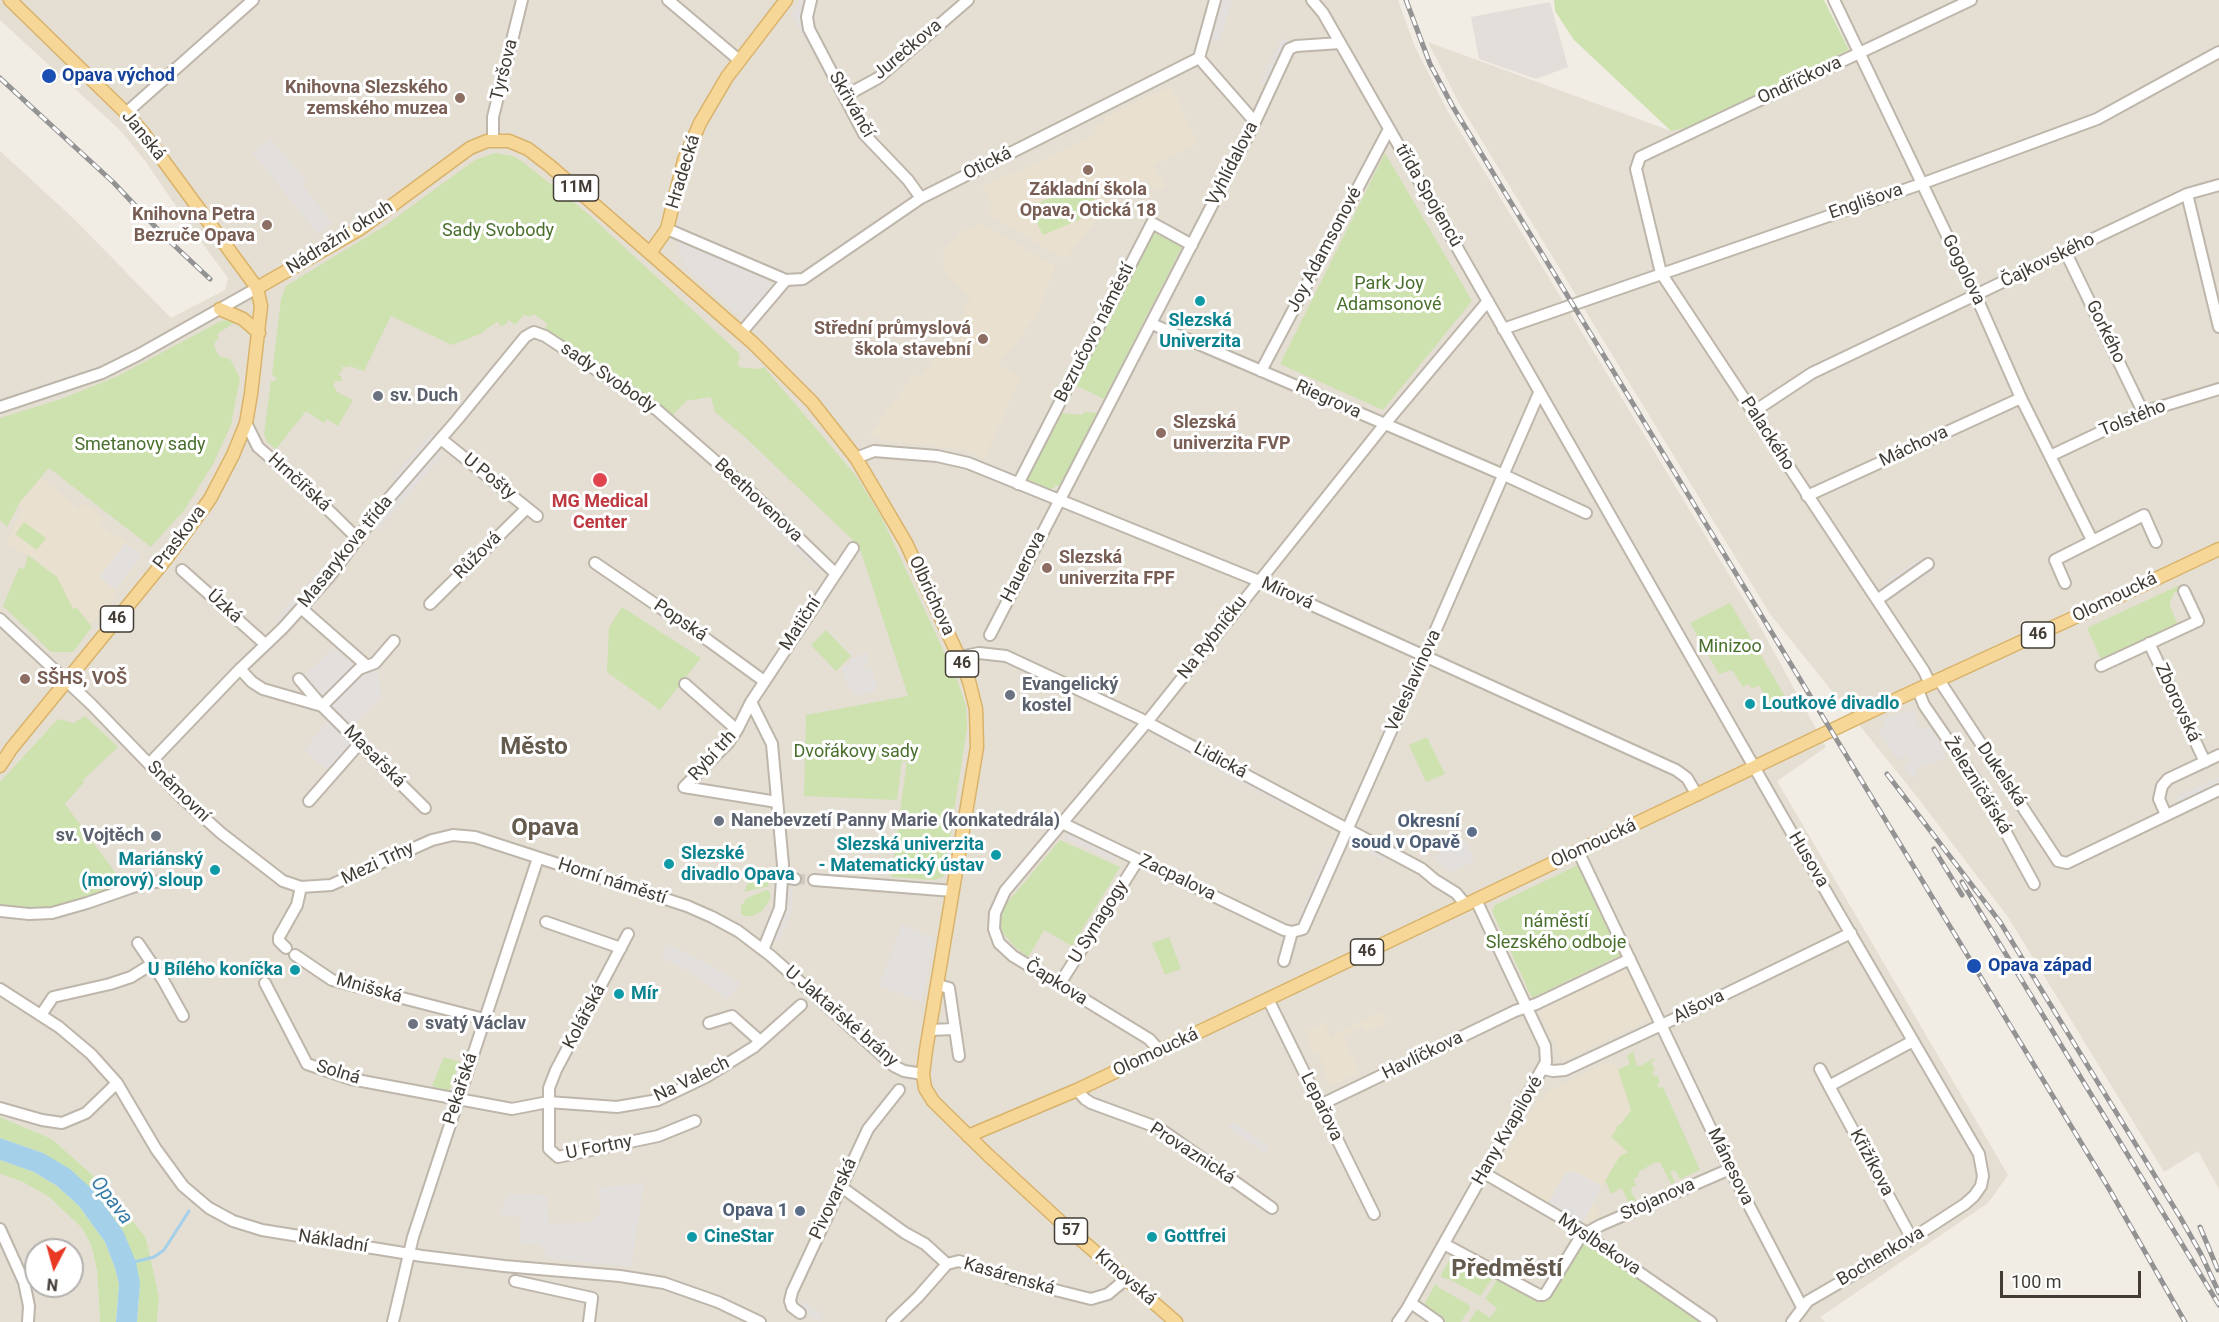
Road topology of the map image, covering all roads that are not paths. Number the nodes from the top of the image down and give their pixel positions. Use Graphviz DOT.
graph roads {
  1 [pos="10,0"];
  2 [pos="253,0"];
  3 [pos="522,0"];
  4 [pos="668,0"];
  5 [pos="786,0"];
  6 [pos="811,0"];
  7 [pos="968,0"];
  8 [pos="1215,0"];
  9 [pos="1834,0"];
  10 [pos="1971,0"];
  11 [pos="1313,1"];
  12 [pos="1340,43"];
  13 [pos="2219,52"];
  14 [pos="1859,53"];
  15 [pos="1199,58"];
  16 [pos="739,60"];
  17 [pos="845,96"];
  18 [pos="126,113"];
  19 [pos="1255,122"];
  20 [pos="1389,129"];
  21 [pos="493,140"];
  22 [pos="1636,169"];
  23 [pos="1921,184"];
  24 [pos="2219,185"];
  25 [pos="2187,194"];
  26 [pos="921,198"];
  27 [pos="667,229"];
  28 [pos="1192,244"];
  29 [pos="650,253"];
  30 [pos="2067,253"];
  31 [pos="1661,273"];
  32 [pos="786,280"];
  33 [pos="257,288"];
  34 [pos="1976,296"];
  35 [pos="1488,301"];
  36 [pos="220,309"];
  37 [pos="1152,324"];
  38 [pos="2219,327"];
  39 [pos="1503,329"];
  40 [pos="534,332"];
  41 [pos="259,333"];
  42 [pos="741,333"];
  43 [pos="753,343"];
  44 [pos="1261,371"];
  45 [pos="2219,389"];
  46 [pos="1539,393"];
  47 [pos="2021,398"];
  48 [pos="0,407"];
  49 [pos="1753,412"];
  50 [pos="2143,412"];
  51 [pos="246,423"];
  52 [pos="1383,425"];
  53 [pos="679,430"];
  54 [pos="441,439"];
  55 [pos="2050,456"];
  56 [pos="856,458"];
  57 [pos="1504,475"];
  58 [pos="1018,484"];
  59 [pos="1807,496"];
  60 [pos="1059,500"];
  61 [pos="527,508"];
  62 [pos="1586,513"];
  63 [pos="537,516"];
  64 [pos="1616,527"];
  65 [pos="358,539"];
  66 [pos="2092,540"];
  67 [pos="2156,542"];
  68 [pos="853,548"];
  69 [pos="2219,549"];
  70 [pos="595,563"];
  71 [pos="1928,564"];
  72 [pos="182,570"];
  73 [pos="835,573"];
  74 [pos="1259,581"];
  75 [pos="2065,583"];
  76 [pos="2184,591"];
  77 [pos="1877,600"];
  78 [pos="430,604"];
  79 [pos="301,608"];
  80 [pos="0,619"];
  81 [pos="990,634"];
  82 [pos="394,641"];
  83 [pos="2149,643"];
  84 [pos="265,644"];
  85 [pos="1425,656"];
  86 [pos="959,657"];
  87 [pos="367,666"];
  88 [pos="2102,666"];
  89 [pos="240,669"];
  90 [pos="299,679"];
  91 [pos="764,681"];
  92 [pos="67,682"];
  93 [pos="1935,682"];
  94 [pos="685,684"];
  95 [pos="1918,690"];
  96 [pos="751,702"];
  97 [pos="322,706"];
  98 [pos="1147,722"];
  99 [pos="737,730"];
  100 [pos="360,743"];
  101 [pos="11,748"];
  102 [pos="2219,755"];
  103 [pos="0,757"];
  104 [pos="2205,762"];
  105 [pos="149,764"];
  106 [pos="0,766"];
  107 [pos="1755,767"];
  108 [pos="2219,790"];
  109 [pos="1697,795"];
  110 [pos="309,801"];
  111 [pos="777,802"];
  112 [pos="425,808"];
  113 [pos="2166,815"];
  114 [pos="1062,823"];
  115 [pos="1348,829"];
  116 [pos="453,835"];
  117 [pos="1578,851"];
  118 [pos="538,858"];
  119 [pos="1138,860"];
  120 [pos="783,877"];
  121 [pos="795,879"];
  122 [pos="814,880"];
  123 [pos="167,881"];
  124 [pos="2034,884"];
  125 [pos="301,887"];
  126 [pos="953,891"];
  127 [pos="1005,891"];
  128 [pos="1471,903"];
  129 [pos="0,911"];
  130 [pos="546,922"];
  131 [pos="1292,932"];
  132 [pos="1851,933"];
  133 [pos="628,934"];
  134 [pos="138,943"];
  135 [pos="621,948"];
  136 [pos="763,950"];
  137 [pos="1630,959"];
  138 [pos="1284,961"];
  139 [pos="152,964"];
  140 [pos="265,983"];
  141 [pos="938,985"];
  142 [pos="1059,985"];
  143 [pos="0,989"];
  144 [pos="1268,999"];
  145 [pos="801,1005"];
  146 [pos="1526,1007"];
  147 [pos="41,1015"];
  148 [pos="183,1016"];
  149 [pos="484,1019"];
  150 [pos="709,1023"];
  151 [pos="1662,1025"];
  152 [pos="955,1029"];
  153 [pos="929,1030"];
  154 [pos="760,1041"];
  155 [pos="1913,1041"];
  156 [pos="1160,1051"];
  157 [pos="959,1056"];
  158 [pos="1544,1069"];
  159 [pos="1820,1069"];
  160 [pos="923,1074"];
  161 [pos="117,1083"];
  162 [pos="1829,1086"];
  163 [pos="898,1090"];
  164 [pos="1077,1090"];
  165 [pos="458,1098"];
  166 [pos="548,1102"];
  167 [pos="1320,1105"];
  168 [pos="0,1108"];
  169 [pos="695,1121"];
  170 [pos="968,1136"];
  171 [pos="1730,1169"];
  172 [pos="1484,1173"];
  173 [pos="840,1186"];
  174 [pos="1974,1196"];
  175 [pos="1272,1208"];
  176 [pos="1374,1214"];
  177 [pos="0,1229"];
  178 [pos="1587,1233"];
  179 [pos="1912,1239"];
  180 [pos="1444,1244"];
  181 [pos="408,1254"];
  182 [pos="947,1264"];
  183 [pos="1126,1279"];
  184 [pos="515,1281"];
  185 [pos="1411,1303"];
  186 [pos="1802,1307"];
  187 [pos="800,1313"];
  188 [pos="28,1322"];
  189 [pos="393,1322"];
  190 [pos="589,1322"];
  191 [pos="760,1322"];
  192 [pos="892,1322"];
  193 [pos="1176,1322"];
  194 [pos="1398,1322"];
  195 [pos="1437,1322"];
  196 [pos="1712,1322"];
  197 [pos="1792,1322"];
  1 -- 18 [label="main road, Janská"];
  2 -- 18 [label="street"];
  3 -- 21 [label="street, Tyršova"];
  4 -- 16 [label="street"];
  5 -- 16 [label="main road, Hradecká"];
  6 -- 17 [label="street, Skřivánčí"];
  7 -- 17 [label="street, Jurečkova"];
  8 -- 15 [label="street"];
  9 -- 14 [label="street, Gogolova"];
  10 -- 14 [label="street, Ondříčkova"];
  11 -- 12 [label="street, třída Spojenců"];
  12 -- 19 [label="street, Vyhlídalova"];
  12 -- 20 [label="street, třída Spojenců"];
  13 -- 23 [label="street, Englišova"];
  14 -- 22 [label="street, Ondříčkova"];
  14 -- 23 [label="street, Gogolova"];
  15 -- 19 [label="street"];
  15 -- 26 [label="street, Otická"];
  16 -- 27 [label="main road, Hradecká"];
  17 -- 26 [label="street, Skřivánčí"];
  18 -- 33 [label="main road, Janská"];
  19 -- 28 [label="street, Vyhlídalova"];
  20 -- 35 [label="street, třída Spojenců"];
  20 -- 44 [label="street, Joy Adamsonové"];
  21 -- 29 [label="main road, 11M"];
  21 -- 33 [label="main road, Nádražní okruh"];
  22 -- 31 [label="street, Palackého"];
  23 -- 31 [label="street, Englišova"];
  23 -- 34 [label="street, Gogolova"];
  24 -- 25 [label="street, Čajkovského"];
  25 -- 30 [label="street, Čajkovského"];
  25 -- 38 [label="street"];
  26 -- 32 [label="street, Otická"];
  27 -- 29 [label="main road, Hradecká"];
  27 -- 32 [label="street"];
  28 -- 37 [label="street, Vyhlídalova"];
  28 -- 58 [label="street, Bezručovo náměstí"];
  29 -- 42 [label="main road, 11M"];
  30 -- 34 [label="street, Čajkovského"];
  30 -- 50 [label="street, Gorkého"];
  31 -- 39 [label="street, Englišova"];
  31 -- 49 [label="street, Palackého"];
  32 -- 42 [label="street"];
  33 -- 36 [label="street, Nádražní okruh"];
  33 -- 41 [label="main road, Praskova / 46"];
  34 -- 47 [label="street, Gogolova"];
  34 -- 49 [label="street, Čajkovského"];
  35 -- 39 [label="street, třída Spojenců"];
  35 -- 52 [label="street, Na Rybníčku"];
  36 -- 41 [label="main road"];
  36 -- 48 [label="street, Nádražní okruh"];
  37 -- 44 [label="street, Riegrova"];
  37 -- 60 [label="street"];
  39 -- 46 [label="street, třída Spojenců"];
  40 -- 53 [label="street, sady Svobody"];
  40 -- 54 [label="street, Masarykova třída"];
  41 -- 51 [label="main road, Praskova / 46"];
  42 -- 43 [label="main road, 11M"];
  43 -- 56 [label="main road, Olbrichova / 46"];
  44 -- 52 [label="street, Riegrova"];
  45 -- 50 [label="street, Tolstého"];
  46 -- 57 [label="street, Veleslavínova"];
  46 -- 64 [label="street, třída Spojenců"];
  47 -- 55 [label="street, Gogolova"];
  47 -- 59 [label="street, Máchova"];
  49 -- 59 [label="street, Palackého"];
  50 -- 55 [label="street, Tolstého"];
  51 -- 65 [label="street, Hrnčířská"];
  51 -- 92 [label="main road, Praskova / 46"];
  52 -- 57 [label="street, Riegrova"];
  52 -- 74 [label="street, Na Rybníčku"];
  53 -- 73 [label="street, Beethovenova"];
  54 -- 61 [label="street, U Pošty"];
  54 -- 65 [label="street, Masarykova třída"];
  55 -- 66 [label="street, Gogolova"];
  56 -- 58 [label="street, Mírová"];
  56 -- 86 [label="main road, Olbrichova / 46"];
  57 -- 62 [label="street, Riegrova"];
  57 -- 85 [label="street, Veleslavínova"];
  58 -- 60 [label="street, Mírová"];
  59 -- 77 [label="street, Palackého"];
  60 -- 74 [label="street, Mírová"];
  60 -- 81 [label="street, Hauerova"];
  61 -- 63 [label="street, U Pošty"];
  61 -- 78 [label="street, Růžová"];
  64 -- 107 [label="street, Husova"];
  65 -- 79 [label="street, Masarykova třída"];
  66 -- 67 [label="street"];
  66 -- 75 [label="street"];
  68 -- 73 [label="street, Matiční"];
  69 -- 93 [label="main road, Olomoucká / 46"];
  70 -- 91 [label="street, Popská"];
  71 -- 77 [label="street"];
  72 -- 84 [label="street, Úzká"];
  73 -- 91 [label="street, Matiční"];
  74 -- 85 [label="street, Mírová"];
  74 -- 98 [label="street, Na Rybníčku"];
  76 -- 83 [label="street, Zborovská"];
  77 -- 93 [label="street, Palackého"];
  79 -- 84 [label="street, Masarykova třída"];
  79 -- 87 [label="street"];
  80 -- 92 [label="street, Sněmovní"];
  82 -- 87 [label="street"];
  83 -- 88 [label="street, Zborovská"];
  83 -- 104 [label="street, Zborovská"];
  84 -- 89 [label="street, Masarykova třída"];
  85 -- 109 [label="street, Mírová"];
  85 -- 115 [label="street, Veleslavínova"];
  86 -- 98 [label="street, Lidická"];
  86 -- 126 [label="main road, Olbrichova / 46"];
  87 -- 97 [label="street"];
  89 -- 97 [label="street, Masařská"];
  89 -- 105 [label="street, Masarykova třída"];
  90 -- 97 [label="street, Masařská"];
  91 -- 96 [label="street, Matiční"];
  92 -- 101 [label="main road, Praskova / 46"];
  92 -- 105 [label="street, Sněmovní"];
  93 -- 95 [label="main road, Olomoucká / 46"];
  93 -- 113 [label="street, Dukelská"];
  94 -- 99 [label="street"];
  95 -- 107 [label="main road, Olomoucká / 46"];
  95 -- 124 [label="street, Železničářská"];
  96 -- 99 [label="street, Rybí trh"];
  96 -- 111 [label="street, Rybí trh"];
  97 -- 100 [label="street, Masařská"];
  98 -- 114 [label="street, Na Rybníčku"];
  98 -- 115 [label="street, Lidická"];
  99 -- 111 [label="street, Rybí trh"];
  100 -- 110 [label="street"];
  100 -- 112 [label="street, Masařská"];
  101 -- 103 [label="main road, Praskova / 46"];
  101 -- 106 [label="main road, Praskova / 46"];
  102 -- 104 [label="street"];
  104 -- 113 [label="street"];
  105 -- 125 [label="street, Sněmovní"];
  107 -- 109 [label="main road, Olomoucká / 46"];
  107 -- 132 [label="street, Husova"];
  108 -- 113 [label="street"];
  109 -- 117 [label="main road, Olomoucká / 46"];
  111 -- 120 [label="street, Rybí trh"];
  114 -- 119 [label="street, Zacpalova"];
  114 -- 127 [label="street, Na Rybníčku"];
  115 -- 128 [label="street, Lidická"];
  115 -- 131 [label="street, Veleslavínova"];
  116 -- 118 [label="street, Horní náměstí"];
  116 -- 125 [label="street, Mezi Trhy"];
  117 -- 128 [label="main road, Olomoucká / 46"];
  117 -- 137 [label="street"];
  118 -- 136 [label="street, Horní náměstí"];
  118 -- 149 [label="street, Pekařská"];
  119 -- 131 [label="street, Zacpalova"];
  119 -- 142 [label="street, U Synagogy"];
  120 -- 121 [label="street"];
  120 -- 136 [label="street, Rybí trh"];
  122 -- 126 [label="street"];
  123 -- 129 [label="street"];
  125 -- 149 [label="street, Mnišská"];
  126 -- 141 [label="main road, Olbrichova / 46"];
  127 -- 142 [label="street, Čapkova"];
  128 -- 144 [label="main road, Olomoucká / 46"];
  128 -- 146 [label="street, Hany Kvapilové"];
  130 -- 135 [label="street"];
  131 -- 138 [label="street, Veleslavínova"];
  132 -- 151 [label="street, Alšova"];
  132 -- 155 [label="street, Husova"];
  133 -- 135 [label="street, Kolářská"];
  134 -- 139 [label="street"];
  135 -- 166 [label="street, Kolářská"];
  136 -- 160 [label="street, U Jaktařské brány"];
  137 -- 146 [label="street, Havlíčkova"];
  137 -- 151 [label="street"];
  139 -- 147 [label="street"];
  139 -- 148 [label="street"];
  140 -- 165 [label="street, Solná"];
  141 -- 152 [label="street"];
  141 -- 153 [label="main road, Olbrichova / 46"];
  142 -- 156 [label="street, Čapkova"];
  143 -- 147 [label="street, Nákladní"];
  144 -- 156 [label="main road, Olomoucká / 46"];
  144 -- 167 [label="street, Lepařova"];
  145 -- 154 [label="street, Na Valech"];
  146 -- 158 [label="street, Hany Kvapilové"];
  146 -- 167 [label="street, Havlíčkova"];
  147 -- 161 [label="street, Nákladní"];
  149 -- 165 [label="street, Pekařská"];
  150 -- 154 [label="street"];
  151 -- 158 [label="street, Alšova"];
  151 -- 171 [label="street, Mánesova"];
  152 -- 153 [label="street"];
  152 -- 157 [label="street"];
  153 -- 160 [label="main road, Olbrichova / 46"];
  154 -- 166 [label="street, Na Valech"];
  155 -- 162 [label="street"];
  155 -- 174 [label="street, Husova"];
  156 -- 164 [label="main road, Olomoucká / 46"];
  158 -- 172 [label="street, Hany Kvapilové"];
  159 -- 162 [label="street, Křižíkova"];
  160 -- 170 [label="main road, 46"];
  161 -- 168 [label="street"];
  161 -- 181 [label="street, Nákladní"];
  162 -- 179 [label="street, Křižíkova"];
  163 -- 173 [label="street, Pivovarská"];
  164 -- 170 [label="main road, Olomoucká / 46"];
  164 -- 175 [label="street, Provaznická"];
  165 -- 166 [label="street, Na Valech"];
  165 -- 181 [label="street, Pekařská"];
  166 -- 169 [label="street, U Fortny"];
  167 -- 176 [label="street, Lepařova"];
  170 -- 183 [label="main road, Krnovská / 57"];
  171 -- 178 [label="street, Stojanova"];
  171 -- 186 [label="street, Mánesova"];
  172 -- 178 [label="street, Myslbekova"];
  172 -- 180 [label="street, Hany Kvapilové"];
  173 -- 182 [label="street, Kasárenská"];
  173 -- 187 [label="street, Pivovarská"];
  174 -- 179 [label="street, Bochenkova"];
  177 -- 188 [label="street"];
  178 -- 180 [label="street"];
  178 -- 196 [label="street, Myslbekova"];
  179 -- 186 [label="street, Bochenkova"];
  180 -- 185 [label="street, Hany Kvapilové"];
  181 -- 189 [label="street, Pekařská"];
  181 -- 191 [label="street, Nákladní"];
  182 -- 183 [label="street, Kasárenská"];
  182 -- 192 [label="street"];
  183 -- 193 [label="main road, Krnovská / 57"];
  184 -- 190 [label="street"];
  185 -- 194 [label="street, Hany Kvapilové"];
  185 -- 195 [label="street"];
  186 -- 197 [label="street, Bochenkova"];
}
